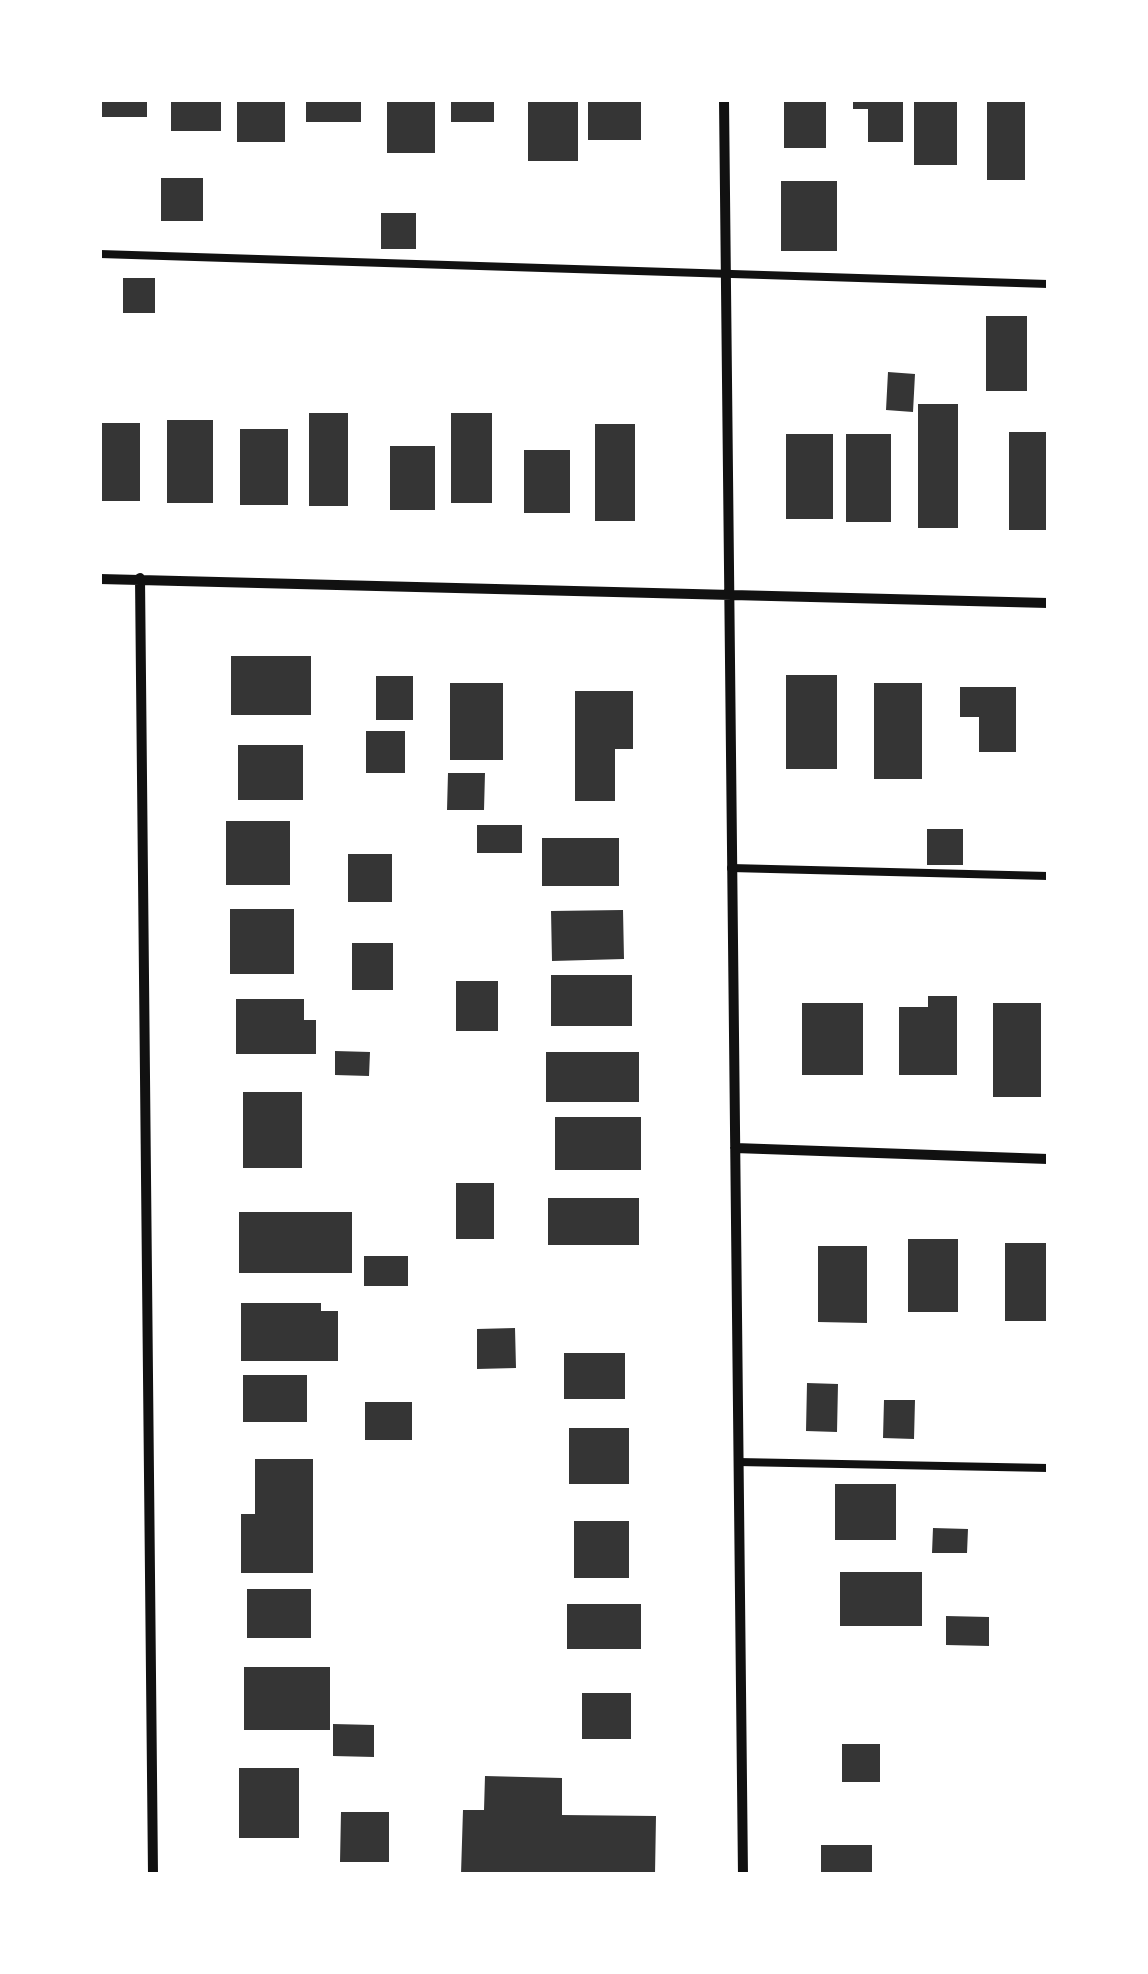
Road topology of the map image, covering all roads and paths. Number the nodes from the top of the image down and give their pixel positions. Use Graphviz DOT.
graph roads {
  1 [pos="724,100"];
  2 [pos="100,254"];
  3 [pos="726,272"];
  4 [pos="1048,284"];
  5 [pos="140,578"];
  6 [pos="100,579"];
  7 [pos="728,594"];
  8 [pos="1048,603"];
  9 [pos="731,868"];
  10 [pos="1048,876"];
  11 [pos="734,1148"];
  12 [pos="1048,1159"];
  13 [pos="738,1462"];
  14 [pos="1048,1468"];
  15 [pos="153,1874"];
  16 [pos="743,1874"];
  1 -- 3 [label="street"];
  2 -- 3 [label="lane"];
  3 -- 4 [label="lane"];
  3 -- 7 [label="street"];
  5 -- 6 [label="street"];
  5 -- 7 [label="street"];
  5 -- 15 [label="street"];
  7 -- 8 [label="street"];
  7 -- 9 [label="street"];
  9 -- 10 [label="lane"];
  9 -- 11 [label="street"];
  11 -- 12 [label="street"];
  11 -- 13 [label="street"];
  13 -- 14 [label="lane"];
  13 -- 16 [label="street"];
}
